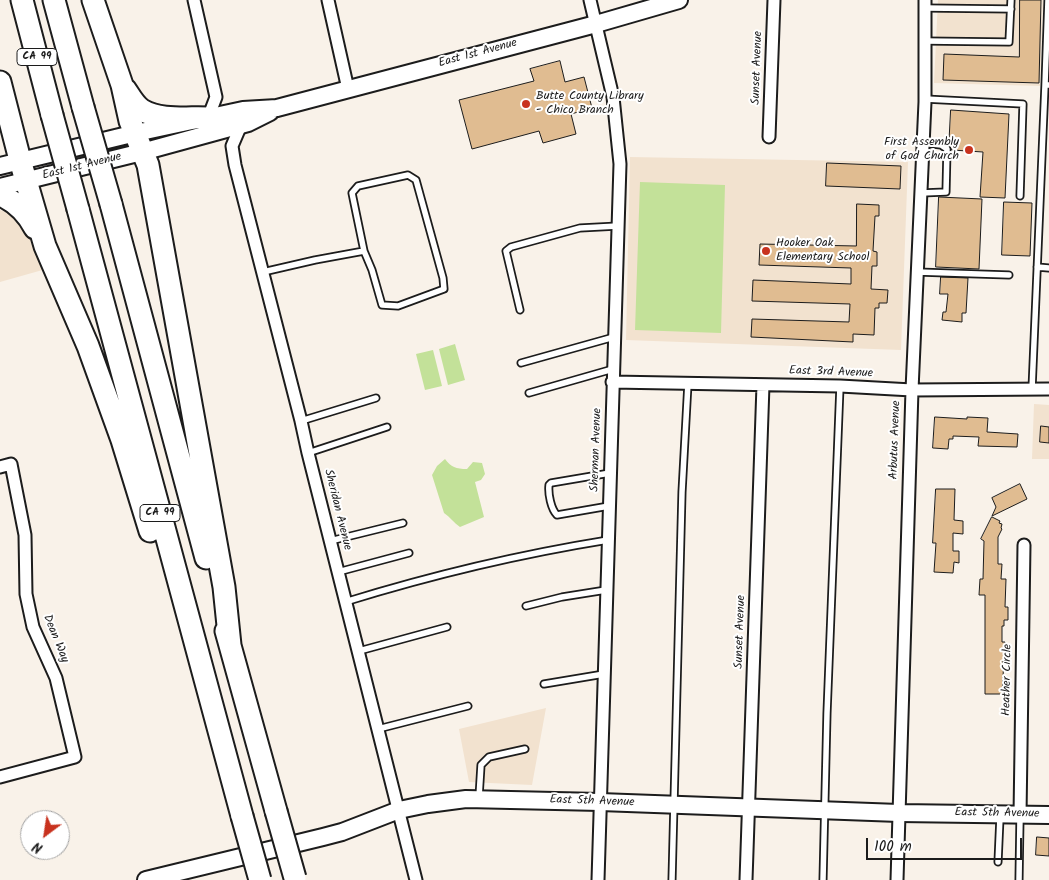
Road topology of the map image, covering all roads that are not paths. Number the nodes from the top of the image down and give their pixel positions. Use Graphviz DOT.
graph roads {
  1 [pos="22,0"];
  2 [pos="54,0"];
  3 [pos="92,0"];
  4 [pos="194,0"];
  5 [pos="328,0"];
  6 [pos="590,0"];
  7 [pos="679,0"];
  8 [pos="774,0"];
  9 [pos="1011,0"];
  10 [pos="1048,0"];
  11 [pos="925,4"];
  12 [pos="1011,9"];
  13 [pos="596,24"];
  14 [pos="925,41"];
  15 [pos="0,82"];
  16 [pos="122,85"];
  17 [pos="1047,85"];
  18 [pos="348,89"];
  19 [pos="216,97"];
  20 [pos="925,99"];
  21 [pos="238,118"];
  22 [pos="208,126"];
  23 [pos="769,137"];
  24 [pos="139,143"];
  25 [pos="923,143"];
  26 [pos="232,146"];
  27 [pos="10,163"];
  28 [pos="26,181"];
  29 [pos="0,187"];
  30 [pos="921,193"];
  31 [pos="0,195"];
  32 [pos="1020,196"];
  33 [pos="618,226"];
  34 [pos="46,246"];
  35 [pos="364,251"];
  36 [pos="1037,267"];
  37 [pos="1049,268"];
  38 [pos="263,272"];
  39 [pos="917,272"];
  40 [pos="1009,275"];
  41 [pos="520,310"];
  42 [pos="614,337"];
  43 [pos="521,363"];
  44 [pos="613,369"];
  45 [pos="612,382"];
  46 [pos="688,383"];
  47 [pos="763,385"];
  48 [pos="840,386"];
  49 [pos="1049,388"];
  50 [pos="1032,389"];
  51 [pos="912,390"];
  52 [pos="529,393"];
  53 [pos="376,398"];
  54 [pos="301,421"];
  55 [pos="387,428"];
  56 [pos="308,454"];
  57 [pos="0,467"];
  58 [pos="610,473"];
  59 [pos="609,506"];
  60 [pos="403,523"];
  61 [pos="608,540"];
  62 [pos="330,542"];
  63 [pos="1024,545"];
  64 [pos="409,554"];
  65 [pos="338,572"];
  66 [pos="606,590"];
  67 [pos="345,602"];
  68 [pos="526,606"];
  69 [pos="447,627"];
  70 [pos="230,645"];
  71 [pos="196,647"];
  72 [pos="359,651"];
  73 [pos="604,674"];
  74 [pos="544,684"];
  75 [pos="468,706"];
  76 [pos="378,729"];
  77 [pos="525,748"];
  78 [pos="0,777"];
  79 [pos="479,799"];
  80 [pos="600,802"];
  81 [pos="675,805"];
  82 [pos="748,807"];
  83 [pos="399,810"];
  84 [pos="825,810"];
  85 [pos="899,813"];
  86 [pos="1000,815"];
  87 [pos="1020,815"];
  88 [pos="1049,815"];
  89 [pos="998,862"];
  90 [pos="295,879"];
  91 [pos="146,880"];
  92 [pos="260,880"];
  93 [pos="416,880"];
  94 [pos="598,880"];
  95 [pos="672,880"];
  96 [pos="746,880"];
  97 [pos="823,880"];
  98 [pos="897,880"];
  99 [pos="1019,880"];
  1 -- 71 [label="highway, CA 99, bridge"];
  2 -- 70 [label="highway, CA 99, bridge"];
  3 -- 16 [label="highway"];
  4 -- 19 [label="street"];
  5 -- 18 [label="street"];
  6 -- 13 [label="street, Sherman Avenue"];
  7 -- 13 [label="street, East 1st Avenue"];
  8 -- 23 [label="street, Sunset Avenue"];
  9 -- 12 [label="lane"];
  10 -- 17 [label="lane"];
  11 -- 12 [label="lane"];
  11 -- 14 [label="street, Arbutus Avenue"];
  12 -- 14 [label="lane"];
  13 -- 18 [label="street, East 1st Avenue"];
  13 -- 33 [label="street, Sherman Avenue"];
  14 -- 20 [label="street, Arbutus Avenue"];
  15 -- 27 [label="highway"];
  16 -- 22 [label="highway"];
  16 -- 24 [label="highway"];
  17 -- 36 [label="lane"];
  18 -- 21 [label="street, East 1st Avenue"];
  19 -- 21 [label="street"];
  19 -- 22 [label="street"];
  20 -- 25 [label="street, Arbutus Avenue"];
  20 -- 32 [label="lane"];
  21 -- 22 [label="street, East 1st Avenue"];
  21 -- 26 [label="street"];
  22 -- 24 [label="street, East 1st Avenue"];
  22 -- 26 [label="street"];
  24 -- 27 [label="street, East 1st Avenue"];
  24 -- 28 [label="street, East 1st Avenue"];
  24 -- 70 [label="highway"];
  25 -- 30 [label="street, Arbutus Avenue"];
  25 -- 30 [label="lane"];
  26 -- 38 [label="street, Sheridan Avenue"];
  27 -- 28 [label="highway"];
  28 -- 29 [label="street, East 1st Avenue"];
  28 -- 34 [label="highway"];
  30 -- 39 [label="street, Arbutus Avenue"];
  31 -- 34 [label="highway"];
  33 -- 41 [label="lane"];
  33 -- 42 [label="street, Sherman Avenue"];
  34 -- 71 [label="highway"];
  35 -- 35 [label="lane"];
  35 -- 38 [label="lane"];
  36 -- 37 [label="lane"];
  36 -- 50 [label="lane"];
  38 -- 54 [label="street, Sheridan Avenue"];
  39 -- 40 [label="lane"];
  39 -- 51 [label="street, Arbutus Avenue"];
  42 -- 43 [label="lane"];
  42 -- 44 [label="street, Sherman Avenue"];
  44 -- 45 [label="street, Sherman Avenue"];
  44 -- 52 [label="lane"];
  45 -- 46 [label="street, East 3rd Avenue"];
  45 -- 58 [label="street, Sherman Avenue"];
  46 -- 47 [label="street, East 3rd Avenue"];
  46 -- 81 [label="lane"];
  47 -- 48 [label="street, East 3rd Avenue"];
  47 -- 82 [label="street, Sunset Avenue"];
  48 -- 51 [label="street, East 3rd Avenue"];
  48 -- 84 [label="lane"];
  49 -- 50 [label="street, East 3rd Avenue"];
  50 -- 51 [label="street, East 3rd Avenue"];
  51 -- 85 [label="street, Arbutus Avenue"];
  53 -- 54 [label="lane"];
  54 -- 56 [label="street, Sheridan Avenue"];
  55 -- 56 [label="lane"];
  56 -- 62 [label="street, Sheridan Avenue"];
  57 -- 78 [label="street, Dean Way"];
  58 -- 59 [label="street, Sherman Avenue"];
  58 -- 59 [label="lane"];
  59 -- 61 [label="street, Sherman Avenue"];
  60 -- 62 [label="lane"];
  61 -- 66 [label="street, Sherman Avenue"];
  61 -- 67 [label="lane"];
  62 -- 65 [label="street, Sheridan Avenue"];
  63 -- 87 [label="street, Heather Circle"];
  64 -- 65 [label="lane"];
  65 -- 67 [label="street, Sheridan Avenue"];
  66 -- 68 [label="lane"];
  66 -- 73 [label="street, Sherman Avenue"];
  67 -- 72 [label="street, Sheridan Avenue"];
  69 -- 72 [label="lane"];
  70 -- 90 [label="highway, CA 99, bridge"];
  71 -- 92 [label="highway, CA 99, bridge"];
  72 -- 76 [label="street, Sheridan Avenue"];
  73 -- 74 [label="lane"];
  73 -- 80 [label="street, Sherman Avenue"];
  75 -- 76 [label="lane"];
  76 -- 83 [label="street, Sheridan Avenue"];
  77 -- 79 [label="lane"];
  79 -- 80 [label="street, East 5th Avenue"];
  79 -- 83 [label="street, East 5th Avenue"];
  80 -- 81 [label="street, East 5th Avenue"];
  80 -- 94 [label="street, Sherman Avenue"];
  81 -- 82 [label="street, East 5th Avenue"];
  81 -- 95 [label="lane"];
  82 -- 84 [label="street, East 5th Avenue"];
  82 -- 96 [label="street, Sunset Avenue"];
  83 -- 91 [label="street, East 5th Avenue"];
  83 -- 93 [label="street, Sheridan Avenue"];
  84 -- 85 [label="street, East 5th Avenue"];
  84 -- 97 [label="lane"];
  85 -- 86 [label="street, East 5th Avenue"];
  85 -- 98 [label="street, Arbutus Avenue"];
  86 -- 87 [label="street, East 5th Avenue"];
  86 -- 89 [label="lane"];
  87 -- 88 [label="street, East 5th Avenue"];
  87 -- 99 [label="lane"];
}
